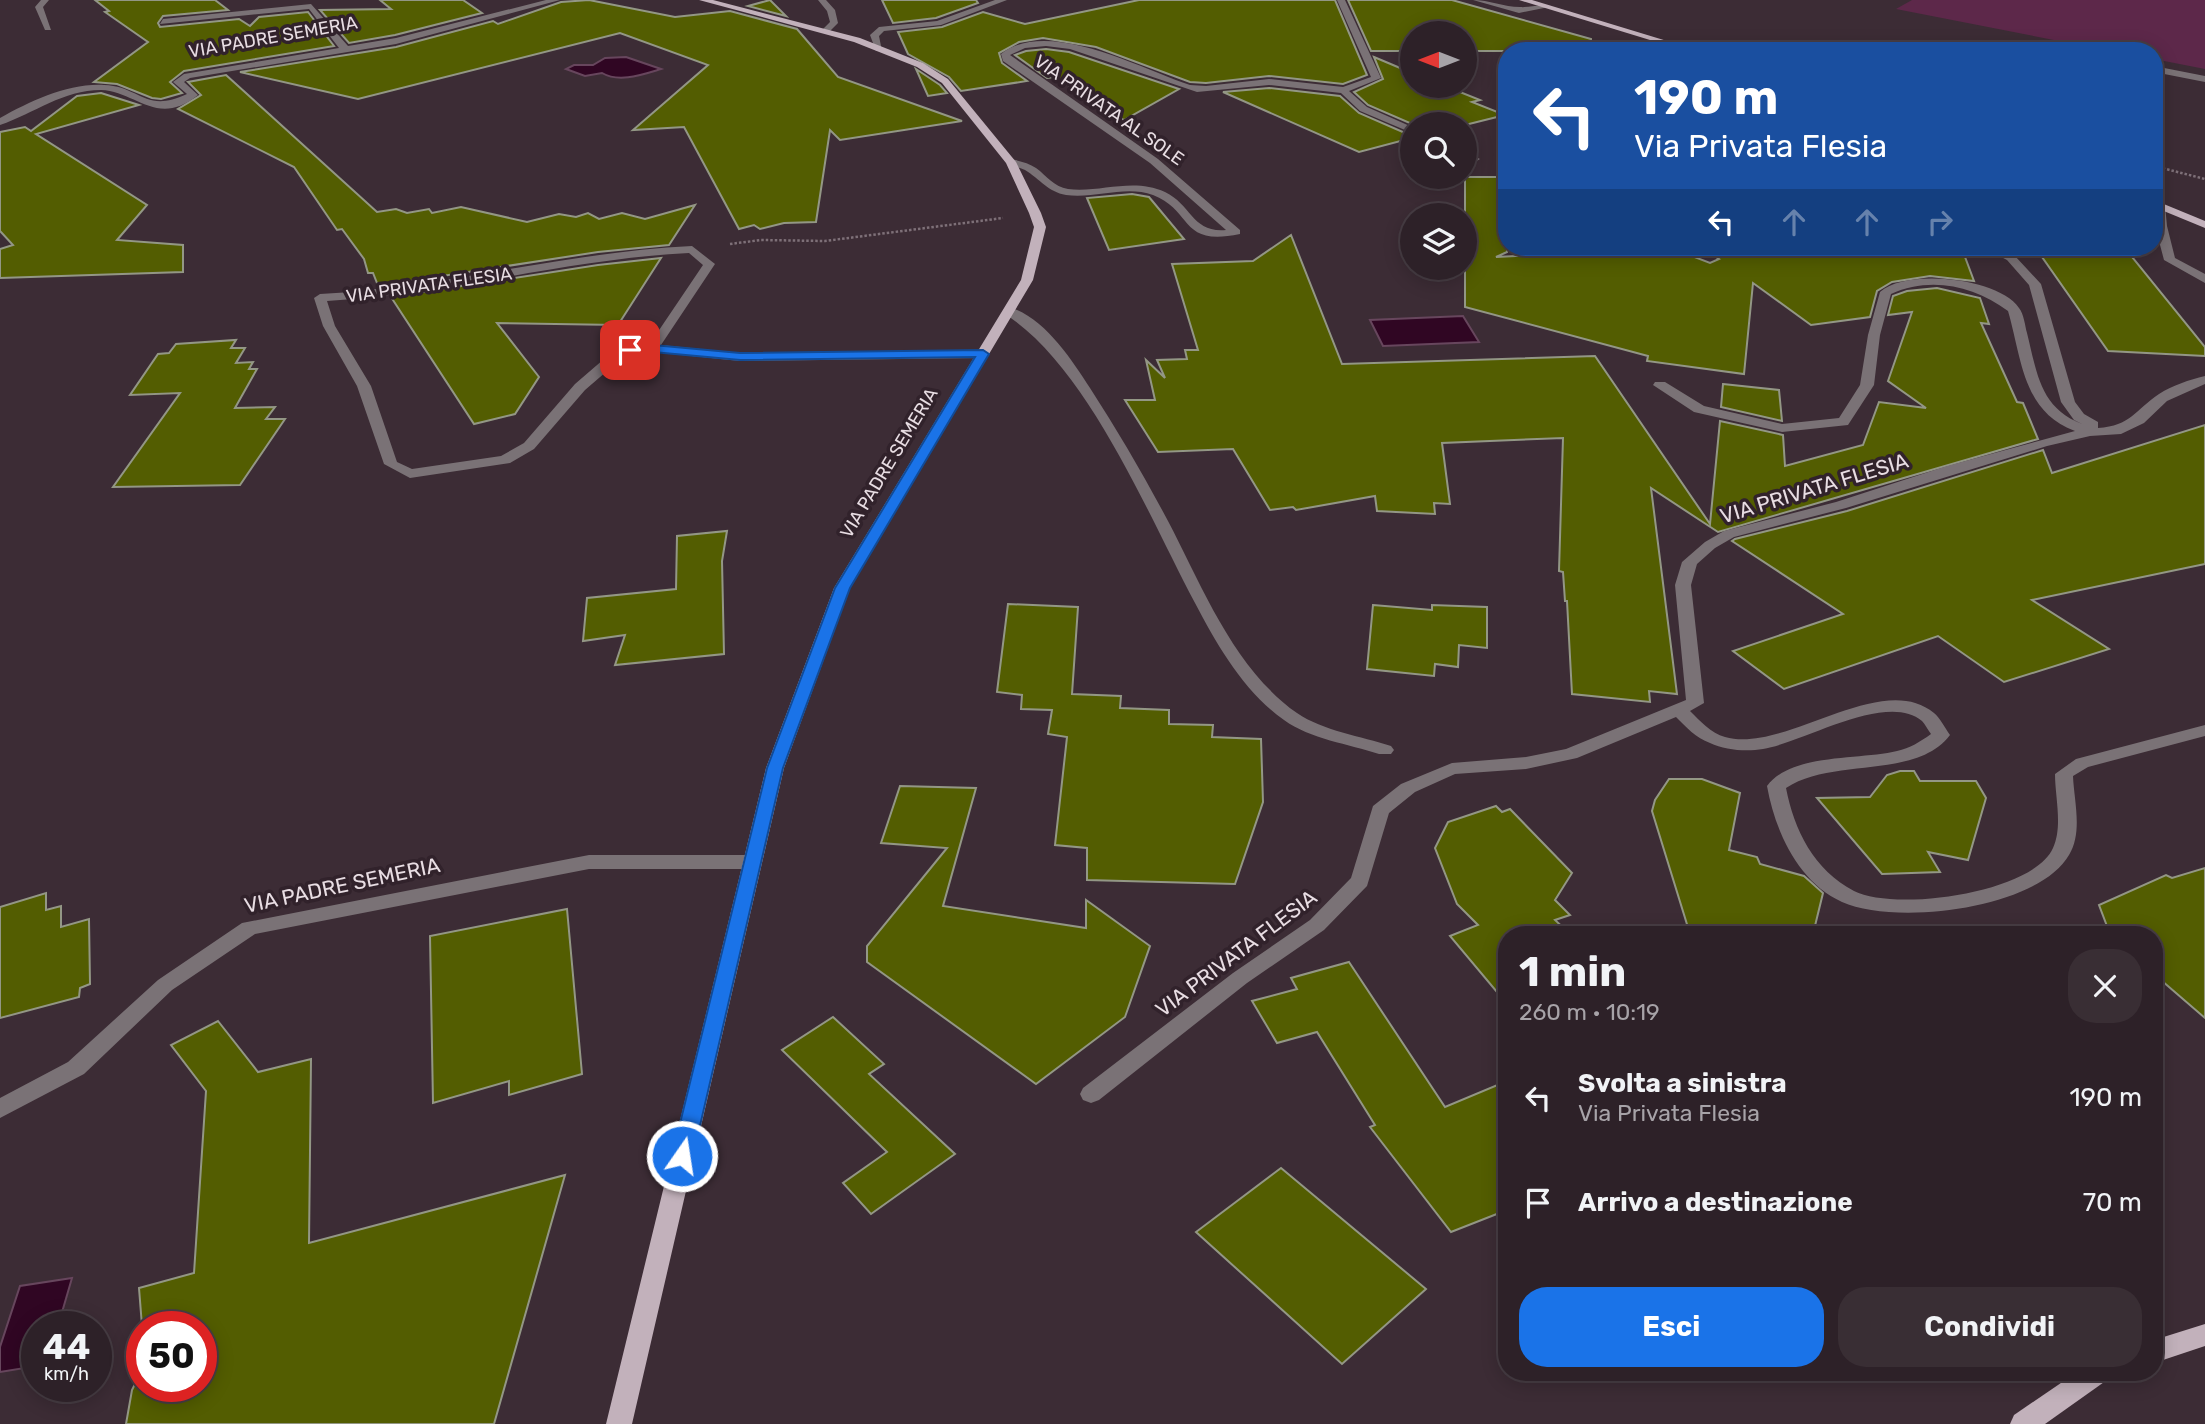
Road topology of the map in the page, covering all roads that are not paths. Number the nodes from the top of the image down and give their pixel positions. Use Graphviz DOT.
graph roads {
  1 [pos="45,0"];
  2 [pos="556,0"];
  3 [pos="703,0"];
  4 [pos="822,0"];
  5 [pos="1003,0"];
  6 [pos="1341,0"];
  7 [pos="1477,0"];
  8 [pos="1523,0"];
  9 [pos="301,3"];
  10 [pos="1545,7"];
  11 [pos="163,22"];
  12 [pos="48,28"];
  13 [pos="825,31"];
  14 [pos="1665,42"];
  15 [pos="345,49"];
  16 [pos="878,49"];
  17 [pos="2163,71"];
  18 [pos="2205,79"];
  19 [pos="1344,90"];
  20 [pos="0,122"];
  21 [pos="1400,125"];
  22 [pos="1011,162"];
  23 [pos="2163,207"];
  24 [pos="2205,225"];
  25 [pos="2163,234"];
  26 [pos="2007,256"];
  27 [pos="2205,279"];
  28 [pos="1009,311"];
  29 [pos="653,348"];
  30 [pos="983,354"];
  31 [pos="2205,380"];
  32 [pos="1660,385"];
  33 [pos="2116,431"];
  34 [pos="2090,432"];
  35 [pos="1679,711"];
  36 [pos="2205,730"];
  37 [pos="1385,750"];
  38 [pos="752,862"];
  39 [pos="1091,1094"];
  40 [pos="0,1109"];
  41 [pos="2205,1335"];
  42 [pos="2163,1349"];
  43 [pos="2085,1381"];
  44 [pos="619,1424"];
  45 [pos="2023,1424"];
  1 -- 12 [label="street"];
  2 -- 15 [label="street, VIA PADRE SEMERIA"];
  3 -- 13 [label="main road, VIA PADRE SEMERIA"];
  4 -- 13 [label="street"];
  5 -- 16 [label="street"];
  6 -- 19 [label="street, VIA PRIVATA AL SOLE"];
  7 -- 10 [label="street"];
  8 -- 10 [label="main road"];
  9 -- 11 [label="street"];
  9 -- 15 [label="street"];
  10 -- 14 [label="main road"];
  13 -- 16 [label="main road, VIA PADRE SEMERIA"];
  15 -- 20 [label="street, VIA PADRE SEMERIA"];
  16 -- 22 [label="main road, VIA PADRE SEMERIA"];
  17 -- 18 [label="street"];
  19 -- 21 [label="street"];
  19 -- 22 [label="street, VIA PRIVATA AL SOLE"];
  22 -- 28 [label="main road, VIA PADRE SEMERIA"];
  23 -- 24 [label="main road"];
  25 -- 27 [label="street"];
  26 -- 33 [label="street"];
  28 -- 30 [label="main road, VIA PADRE SEMERIA"];
  28 -- 37 [label="street"];
  29 -- 29 [label="street, VIA PRIVATA FLESIA"];
  29 -- 30 [label="street, VIA PRIVATA FLESIA"];
  30 -- 38 [label="main road, VIA PADRE SEMERIA"];
  31 -- 33 [label="street, VIA PRIVATA FLESIA"];
  32 -- 34 [label="street"];
  33 -- 34 [label="street, VIA PRIVATA FLESIA"];
  34 -- 35 [label="street, VIA PRIVATA FLESIA"];
  35 -- 36 [label="street"];
  35 -- 39 [label="street, VIA PRIVATA FLESIA"];
  38 -- 40 [label="street, VIA PADRE SEMERIA"];
  38 -- 44 [label="main road, VIA PADRE SEMERIA"];
  41 -- 42 [label="main road"];
  43 -- 45 [label="main road"];
}
